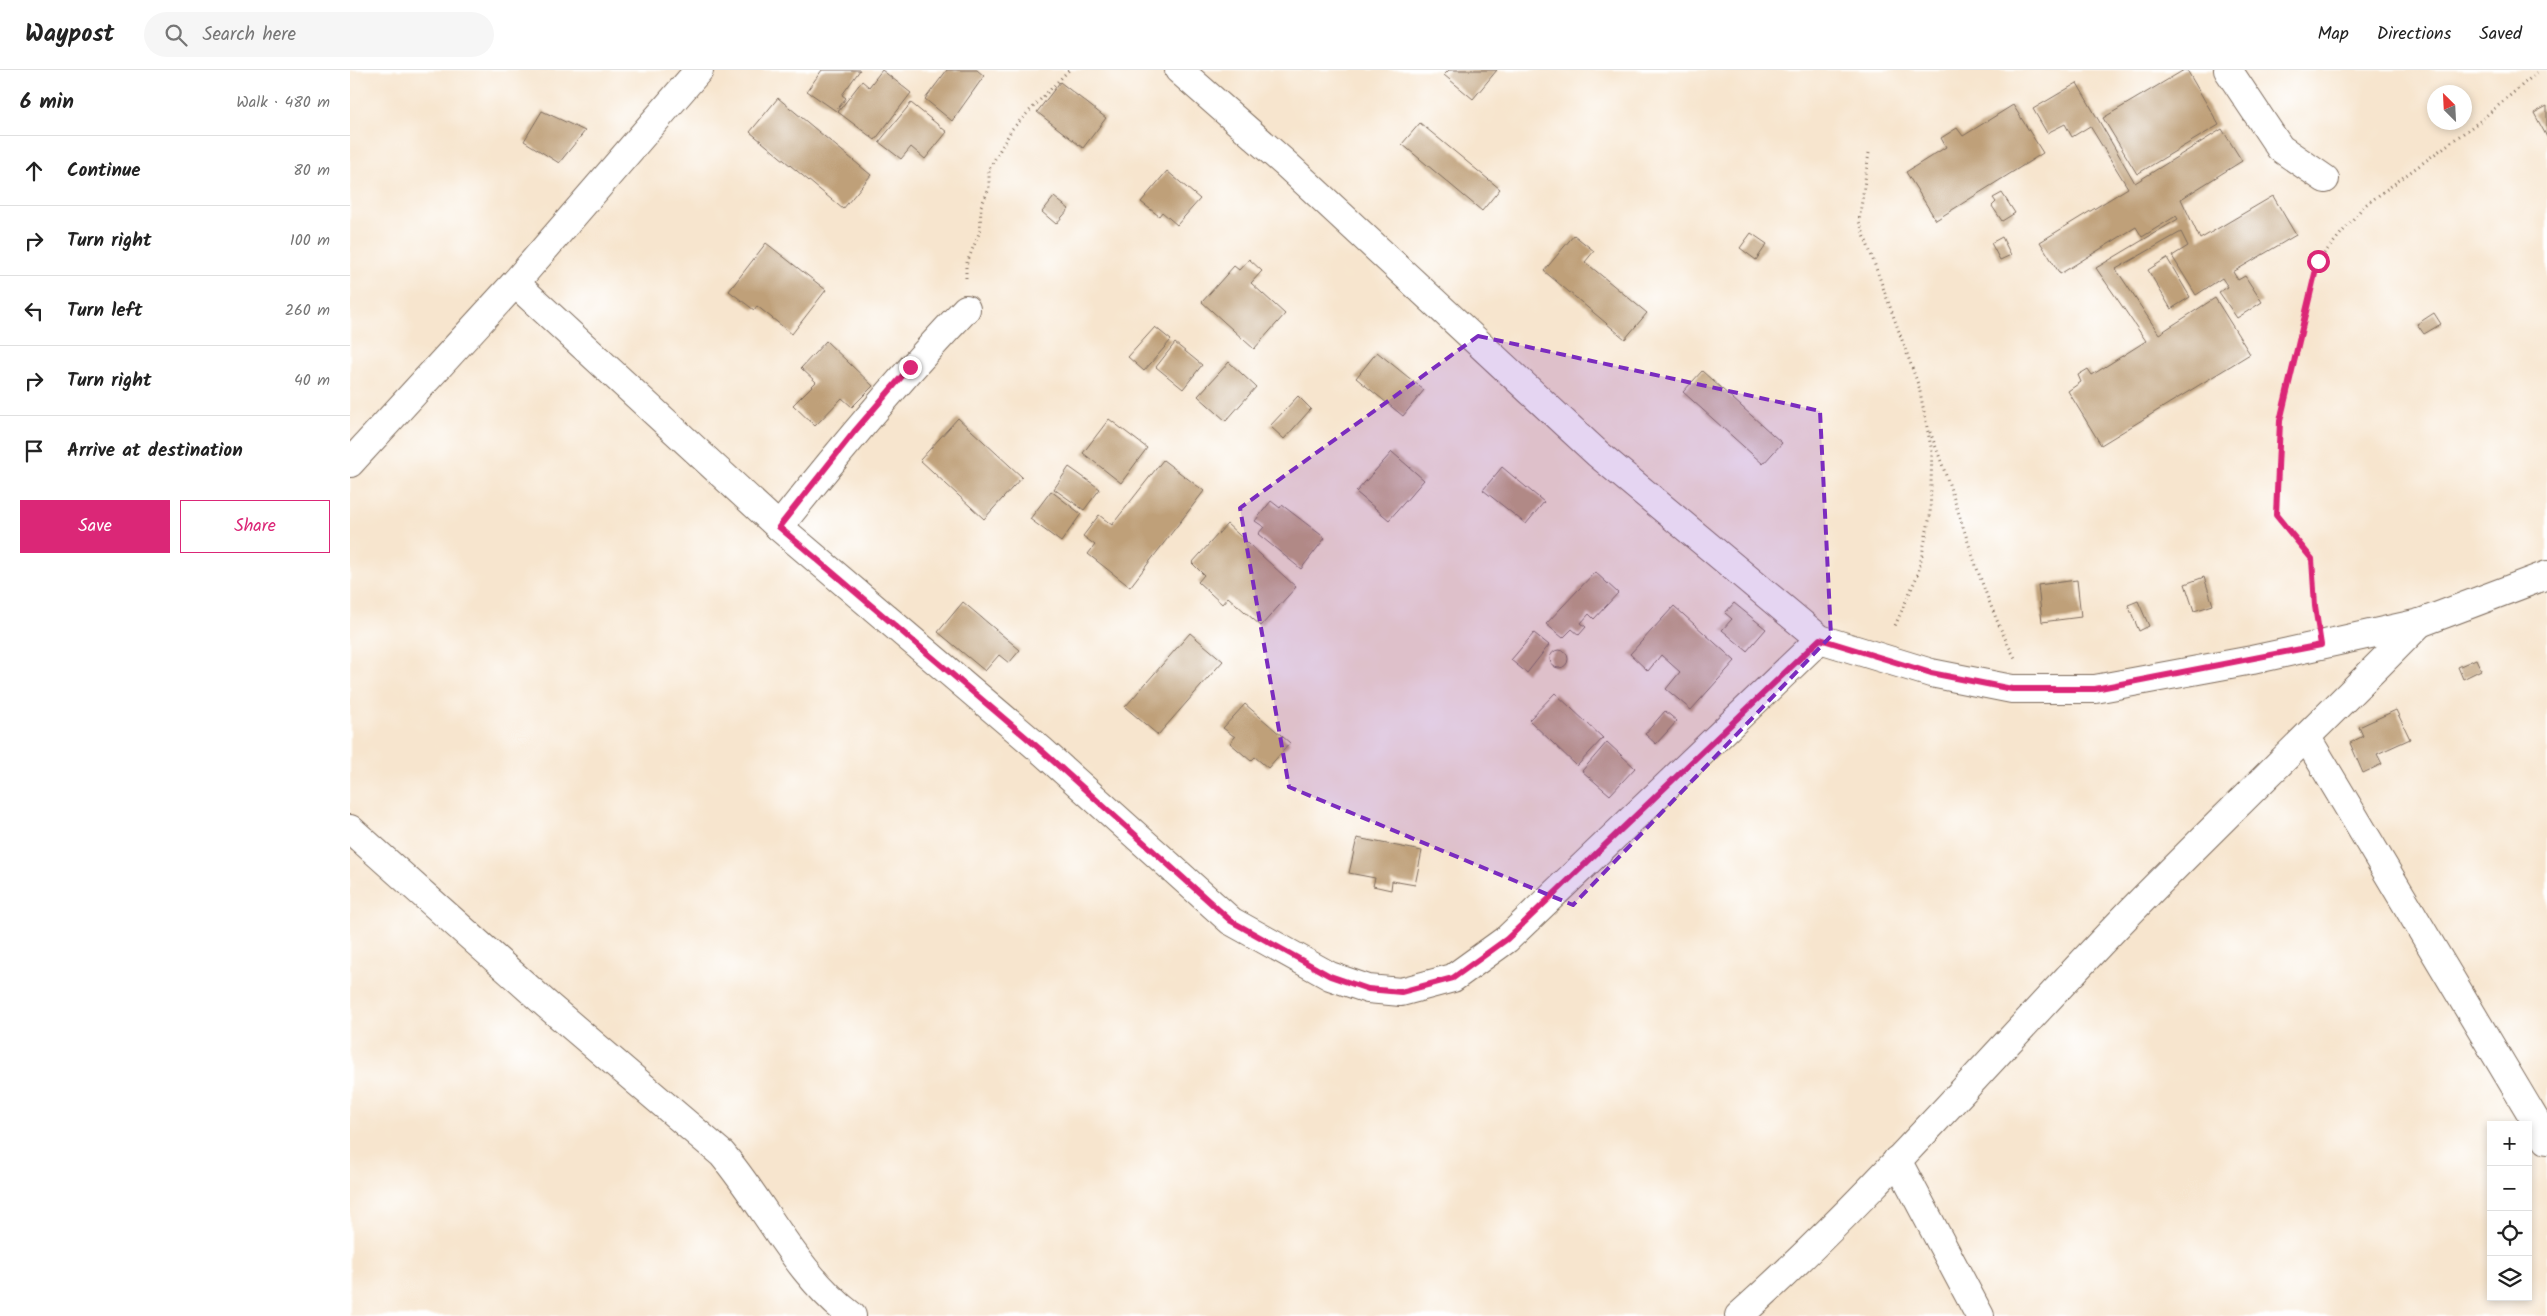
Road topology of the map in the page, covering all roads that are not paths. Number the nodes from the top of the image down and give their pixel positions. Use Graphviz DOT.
graph roads {
  1 [pos="699,70"];
  2 [pos="1179,70"];
  3 [pos="2228,70"];
  4 [pos="2325,179"];
  5 [pos="514,284"];
  6 [pos="966,309"];
  7 [pos="350,463"];
  8 [pos="779,527"];
  9 [pos="2547,575"];
  10 [pos="2420,623"];
  11 [pos="1820,639"];
  12 [pos="2307,738"];
  13 [pos="350,829"];
  14 [pos="2547,1140"];
  15 [pos="1897,1160"];
  16 [pos="852,1316"];
  17 [pos="1739,1316"];
  18 [pos="1980,1316"];
  1 -- 5 [label="street"];
  2 -- 11 [label="street"];
  3 -- 4 [label="street"];
  5 -- 7 [label="street"];
  5 -- 8 [label="street"];
  6 -- 8 [label="street"];
  8 -- 11 [label="street"];
  9 -- 10 [label="street"];
  10 -- 11 [label="street"];
  10 -- 12 [label="street"];
  12 -- 14 [label="street"];
  12 -- 15 [label="street"];
  13 -- 16 [label="street"];
  15 -- 17 [label="street"];
  15 -- 18 [label="street"];
}
